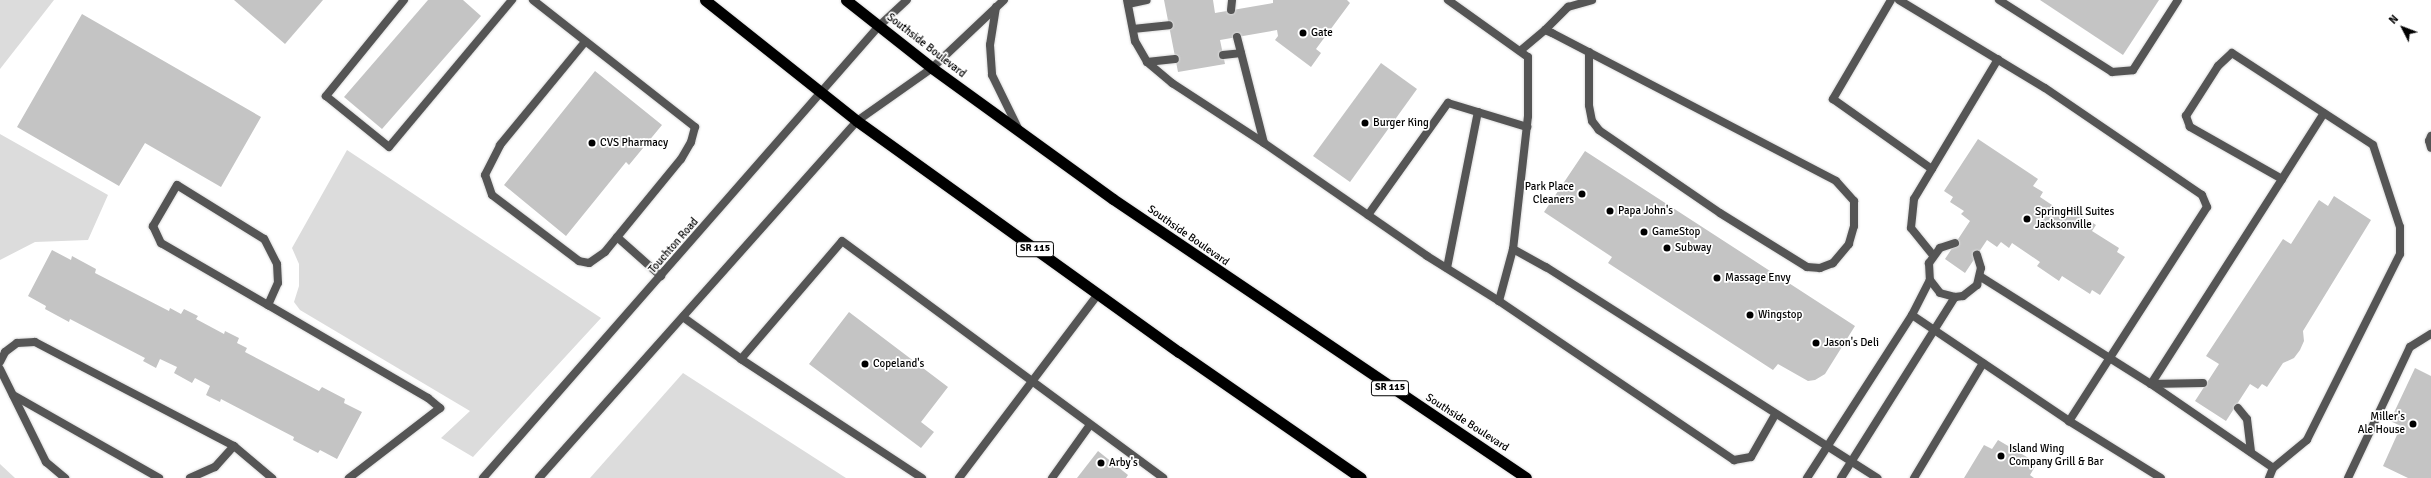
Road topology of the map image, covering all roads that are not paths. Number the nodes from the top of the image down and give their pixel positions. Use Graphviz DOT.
graph roads {
  1 [pos="404,0"];
  2 [pos="512,0"];
  3 [pos="534,0"];
  4 [pos="705,0"];
  5 [pos="846,0"];
  6 [pos="907,0"];
  7 [pos="1004,0"];
  8 [pos="1147,0"];
  9 [pos="1232,0"];
  10 [pos="1448,0"];
  11 [pos="1592,0"];
  12 [pos="1891,0"];
  13 [pos="1899,0"];
  14 [pos="1999,0"];
  15 [pos="2178,0"];
  16 [pos="1128,2"];
  17 [pos="996,7"];
  18 [pos="1231,10"];
  19 [pos="1169,25"];
  20 [pos="879,26"];
  21 [pos="1133,29"];
  22 [pos="1545,30"];
  23 [pos="1237,37"];
  24 [pos="585,42"];
  25 [pos="1520,51"];
  26 [pos="1589,52"];
  27 [pos="1241,53"];
  28 [pos="1223,55"];
  29 [pos="1175,59"];
  30 [pos="1998,59"];
  31 [pos="1147,62"];
  32 [pos="932,68"];
  33 [pos="822,94"];
  34 [pos="1478,112"];
  35 [pos="2324,113"];
  36 [pos="857,121"];
  37 [pos="1527,127"];
  38 [pos="1020,132"];
  39 [pos="2431,136"];
  40 [pos="1264,143"];
  41 [pos="2431,148"];
  42 [pos="1932,169"];
  43 [pos="2282,179"];
  44 [pos="1368,215"];
  45 [pos="616,237"];
  46 [pos="1956,243"];
  47 [pos="1513,249"];
  48 [pos="1933,255"];
  49 [pos="1977,255"];
  50 [pos="1447,268"];
  51 [pos="662,276"];
  52 [pos="1981,277"];
  53 [pos="1930,280"];
  54 [pos="1098,294"];
  55 [pos="1955,297"];
  56 [pos="1499,301"];
  57 [pos="268,305"];
  58 [pos="1912,314"];
  59 [pos="683,317"];
  60 [pos="1934,330"];
  61 [pos="2431,334"];
  62 [pos="2109,358"];
  63 [pos="741,359"];
  64 [pos="0,362"];
  65 [pos="1983,363"];
  66 [pos="0,369"];
  67 [pos="1033,382"];
  68 [pos="2151,384"];
  69 [pos="2203,384"];
  70 [pos="13,395"];
  71 [pos="2238,408"];
  72 [pos="1776,415"];
  73 [pos="2069,421"];
  74 [pos="1090,425"];
  75 [pos="1826,445"];
  76 [pos="234,446"];
  77 [pos="2251,452"];
  78 [pos="1851,462"];
  79 [pos="2273,468"];
  80 [pos="1153,475"];
  81 [pos="65,478"];
  82 [pos="159,478"];
  83 [pos="190,478"];
  84 [pos="272,478"];
  85 [pos="349,478"];
  86 [pos="483,478"];
  87 [pos="539,478"];
  88 [pos="922,478"];
  89 [pos="959,478"];
  90 [pos="1052,478"];
  91 [pos="1163,478"];
  92 [pos="1361,478"];
  93 [pos="1526,478"];
  94 [pos="1807,478"];
  95 [pos="1841,478"];
  96 [pos="1877,478"];
  97 [pos="1914,478"];
  98 [pos="2161,478"];
  99 [pos="2269,478"];
  100 [pos="2348,478"];
  1 -- 2 [label="street"];
  3 -- 24 [label="street"];
  4 -- 33 [label="highway, SR 115"];
  5 -- 20 [label="highway, Southside Boulevard / SR 115"];
  6 -- 20 [label="street, Touchton Road"];
  7 -- 17 [label="street"];
  8 -- 16 [label="street"];
  9 -- 18 [label="street"];
  10 -- 25 [label="street"];
  11 -- 22 [label="street"];
  12 -- 42 [label="street"];
  13 -- 30 [label="street"];
  14 -- 15 [label="street"];
  16 -- 21 [label="street"];
  17 -- 32 [label="street"];
  17 -- 38 [label="street"];
  19 -- 21 [label="street"];
  20 -- 32 [label="highway, Southside Boulevard / SR 115"];
  20 -- 33 [label="street, Touchton Road"];
  21 -- 31 [label="street"];
  22 -- 25 [label="street"];
  22 -- 26 [label="street"];
  23 -- 27 [label="street"];
  24 -- 45 [label="street"];
  24 -- 45 [label="street"];
  25 -- 37 [label="street"];
  26 -- 26 [label="street"];
  27 -- 28 [label="street"];
  27 -- 40 [label="street"];
  29 -- 31 [label="street"];
  30 -- 42 [label="street"];
  30 -- 62 [label="street"];
  31 -- 40 [label="street"];
  32 -- 36 [label="street"];
  32 -- 38 [label="highway, Southside Boulevard / SR 115"];
  33 -- 36 [label="highway, SR 115"];
  33 -- 51 [label="street, Touchton Road"];
  34 -- 37 [label="street"];
  34 -- 44 [label="street"];
  34 -- 50 [label="street"];
  35 -- 43 [label="street"];
  35 -- 43 [label="street"];
  35 -- 79 [label="street"];
  36 -- 54 [label="highway, SR 115"];
  36 -- 59 [label="street"];
  37 -- 47 [label="street"];
  38 -- 93 [label="highway, Southside Boulevard / SR 115"];
  39 -- 41 [label="street"];
  40 -- 44 [label="street"];
  42 -- 48 [label="street"];
  43 -- 68 [label="street"];
  44 -- 50 [label="street"];
  45 -- 51 [label="street"];
  46 -- 48 [label="street"];
  47 -- 56 [label="street"];
  47 -- 72 [label="street"];
  48 -- 53 [label="street"];
  49 -- 52 [label="street"];
  50 -- 56 [label="street"];
  51 -- 86 [label="street, Touchton Road"];
  52 -- 55 [label="street"];
  52 -- 62 [label="street"];
  53 -- 55 [label="street"];
  53 -- 58 [label="street"];
  54 -- 67 [label="street"];
  54 -- 92 [label="highway, SR 115"];
  55 -- 60 [label="street"];
  56 -- 72 [label="street"];
  57 -- 57 [label="street"];
  57 -- 85 [label="street"];
  58 -- 60 [label="street"];
  58 -- 75 [label="street"];
  59 -- 63 [label="street"];
  59 -- 87 [label="street"];
  60 -- 65 [label="street"];
  60 -- 78 [label="street"];
  61 -- 100 [label="street"];
  62 -- 68 [label="street"];
  62 -- 73 [label="street"];
  63 -- 67 [label="street"];
  63 -- 88 [label="street"];
  64 -- 76 [label="street"];
  65 -- 73 [label="street"];
  65 -- 97 [label="street"];
  66 -- 70 [label="street"];
  67 -- 74 [label="street"];
  67 -- 89 [label="street"];
  68 -- 69 [label="street"];
  68 -- 77 [label="street"];
  70 -- 81 [label="street"];
  70 -- 82 [label="street"];
  71 -- 77 [label="street"];
  72 -- 75 [label="street"];
  73 -- 98 [label="street"];
  74 -- 80 [label="street"];
  74 -- 90 [label="street"];
  75 -- 78 [label="street"];
  75 -- 94 [label="street"];
  76 -- 83 [label="street"];
  76 -- 84 [label="street"];
  77 -- 79 [label="street"];
  78 -- 95 [label="street"];
  78 -- 96 [label="street"];
  79 -- 99 [label="street"];
  80 -- 91 [label="street"];
}
